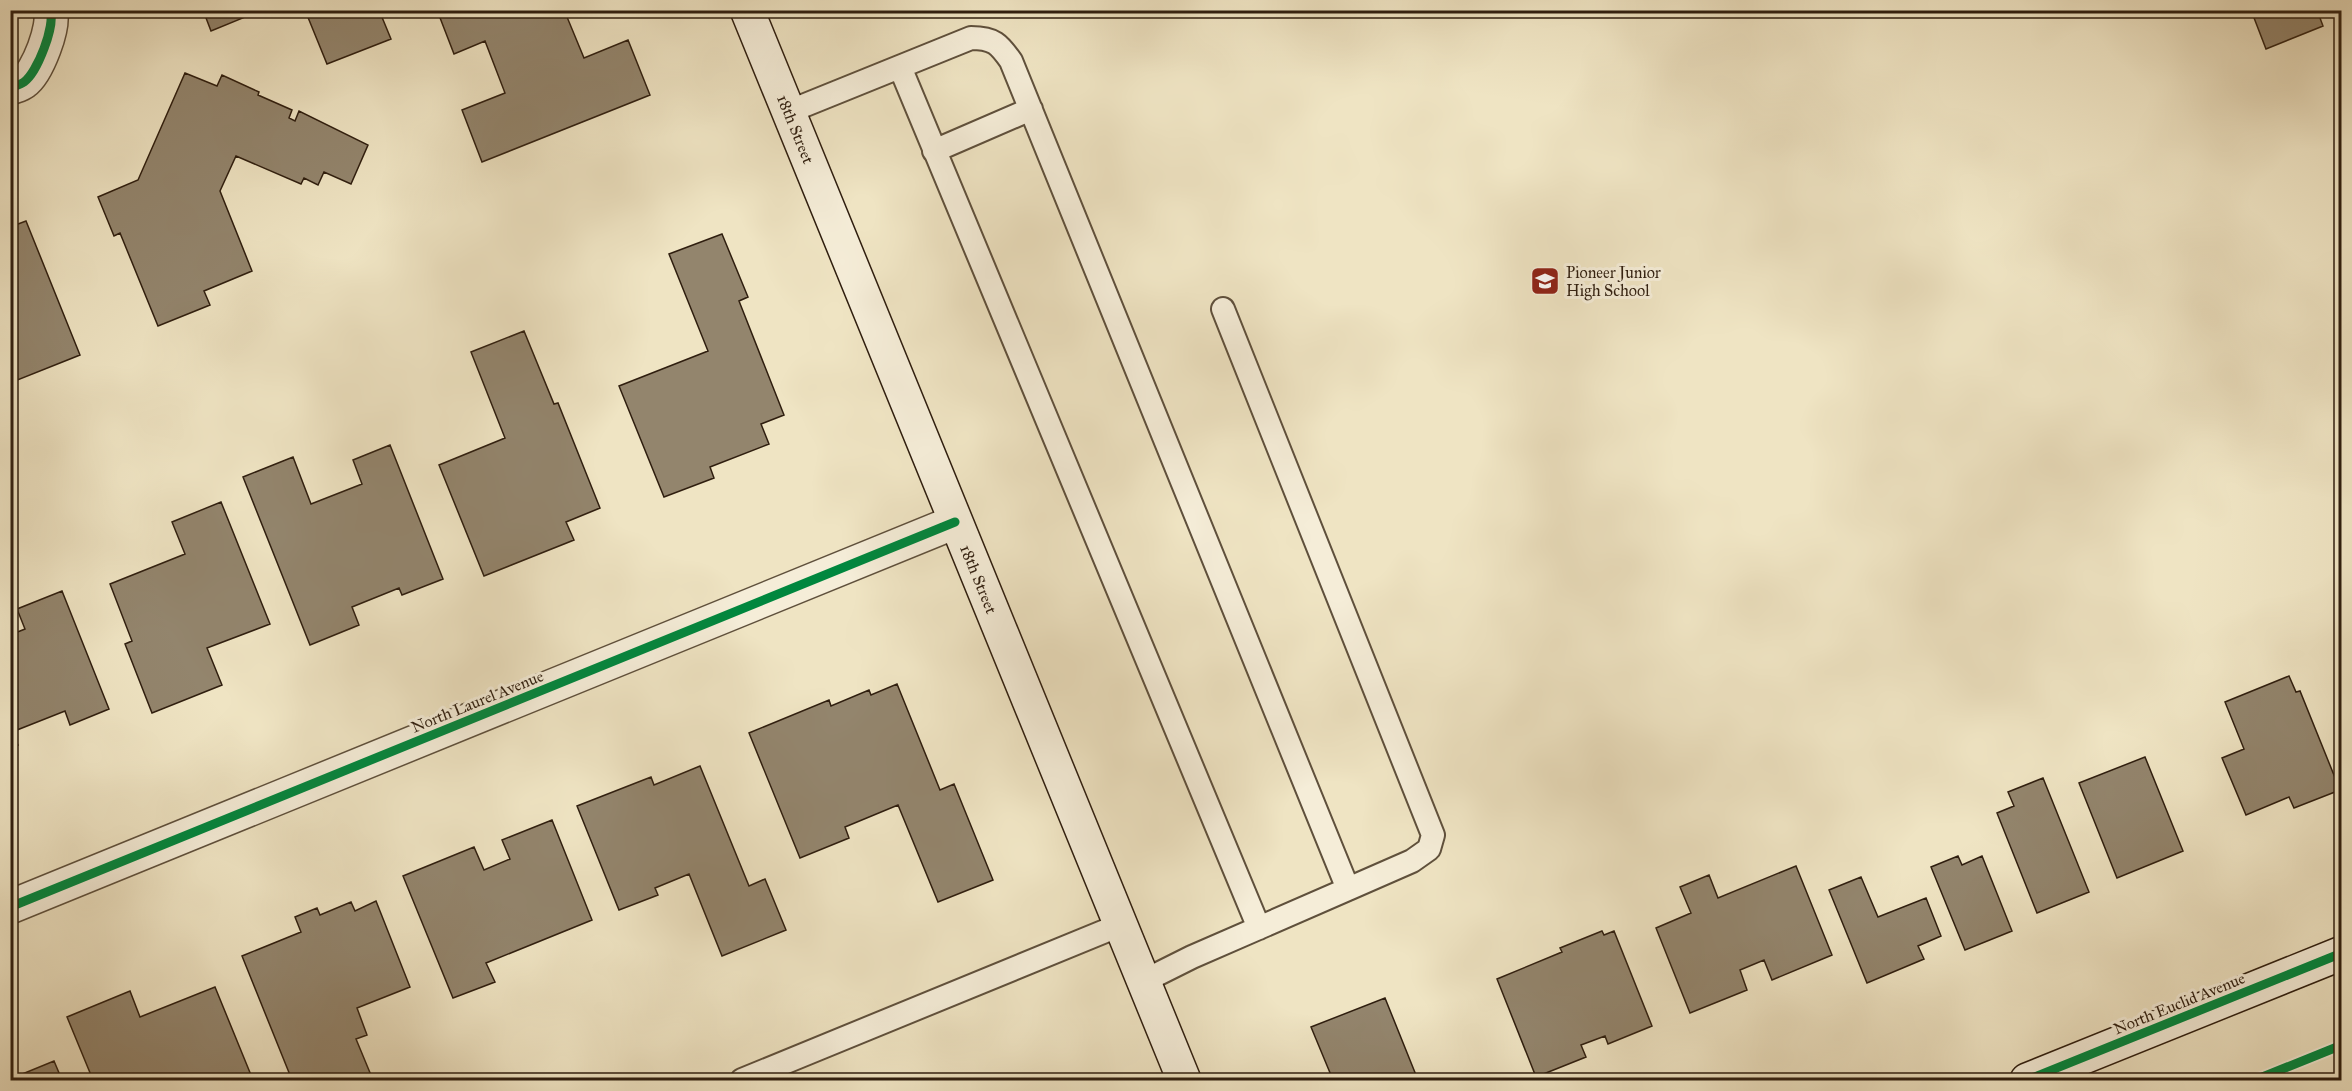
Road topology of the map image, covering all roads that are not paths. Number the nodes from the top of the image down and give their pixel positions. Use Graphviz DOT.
graph roads {
  1 [pos="747,10"];
  2 [pos="51,13"];
  3 [pos="900,67"];
  4 [pos="10,88"];
  5 [pos="1031,109"];
  6 [pos="788,112"];
  7 [pos="934,151"];
  8 [pos="1223,309"];
  9 [pos="955,522"];
  10 [pos="1348,889"];
  11 [pos="10,907"];
  12 [pos="1120,925"];
  13 [pos="1259,928"];
  14 [pos="2342,953"];
  15 [pos="1144,981"];
  16 [pos="742,1080"];
  17 [pos="1184,1080"];
  18 [pos="2027,1080"];
  1 -- 6 [label="main road, 18th Street"];
  2 -- 4 [label="main road"];
  3 -- 5 [label="lane"];
  3 -- 6 [label="lane"];
  3 -- 7 [label="lane"];
  5 -- 7 [label="lane"];
  5 -- 10 [label="lane"];
  6 -- 9 [label="main road, 18th Street"];
  7 -- 13 [label="lane"];
  8 -- 10 [label="lane"];
  9 -- 11 [label="main road, North Laurel Avenue"];
  9 -- 12 [label="main road, 18th Street"];
  10 -- 13 [label="lane"];
  12 -- 15 [label="main road, 18th Street"];
  12 -- 16 [label="lane"];
  13 -- 15 [label="lane"];
  14 -- 18 [label="main road, North Euclid Avenue"];
  15 -- 17 [label="main road, 18th Street"];
}
